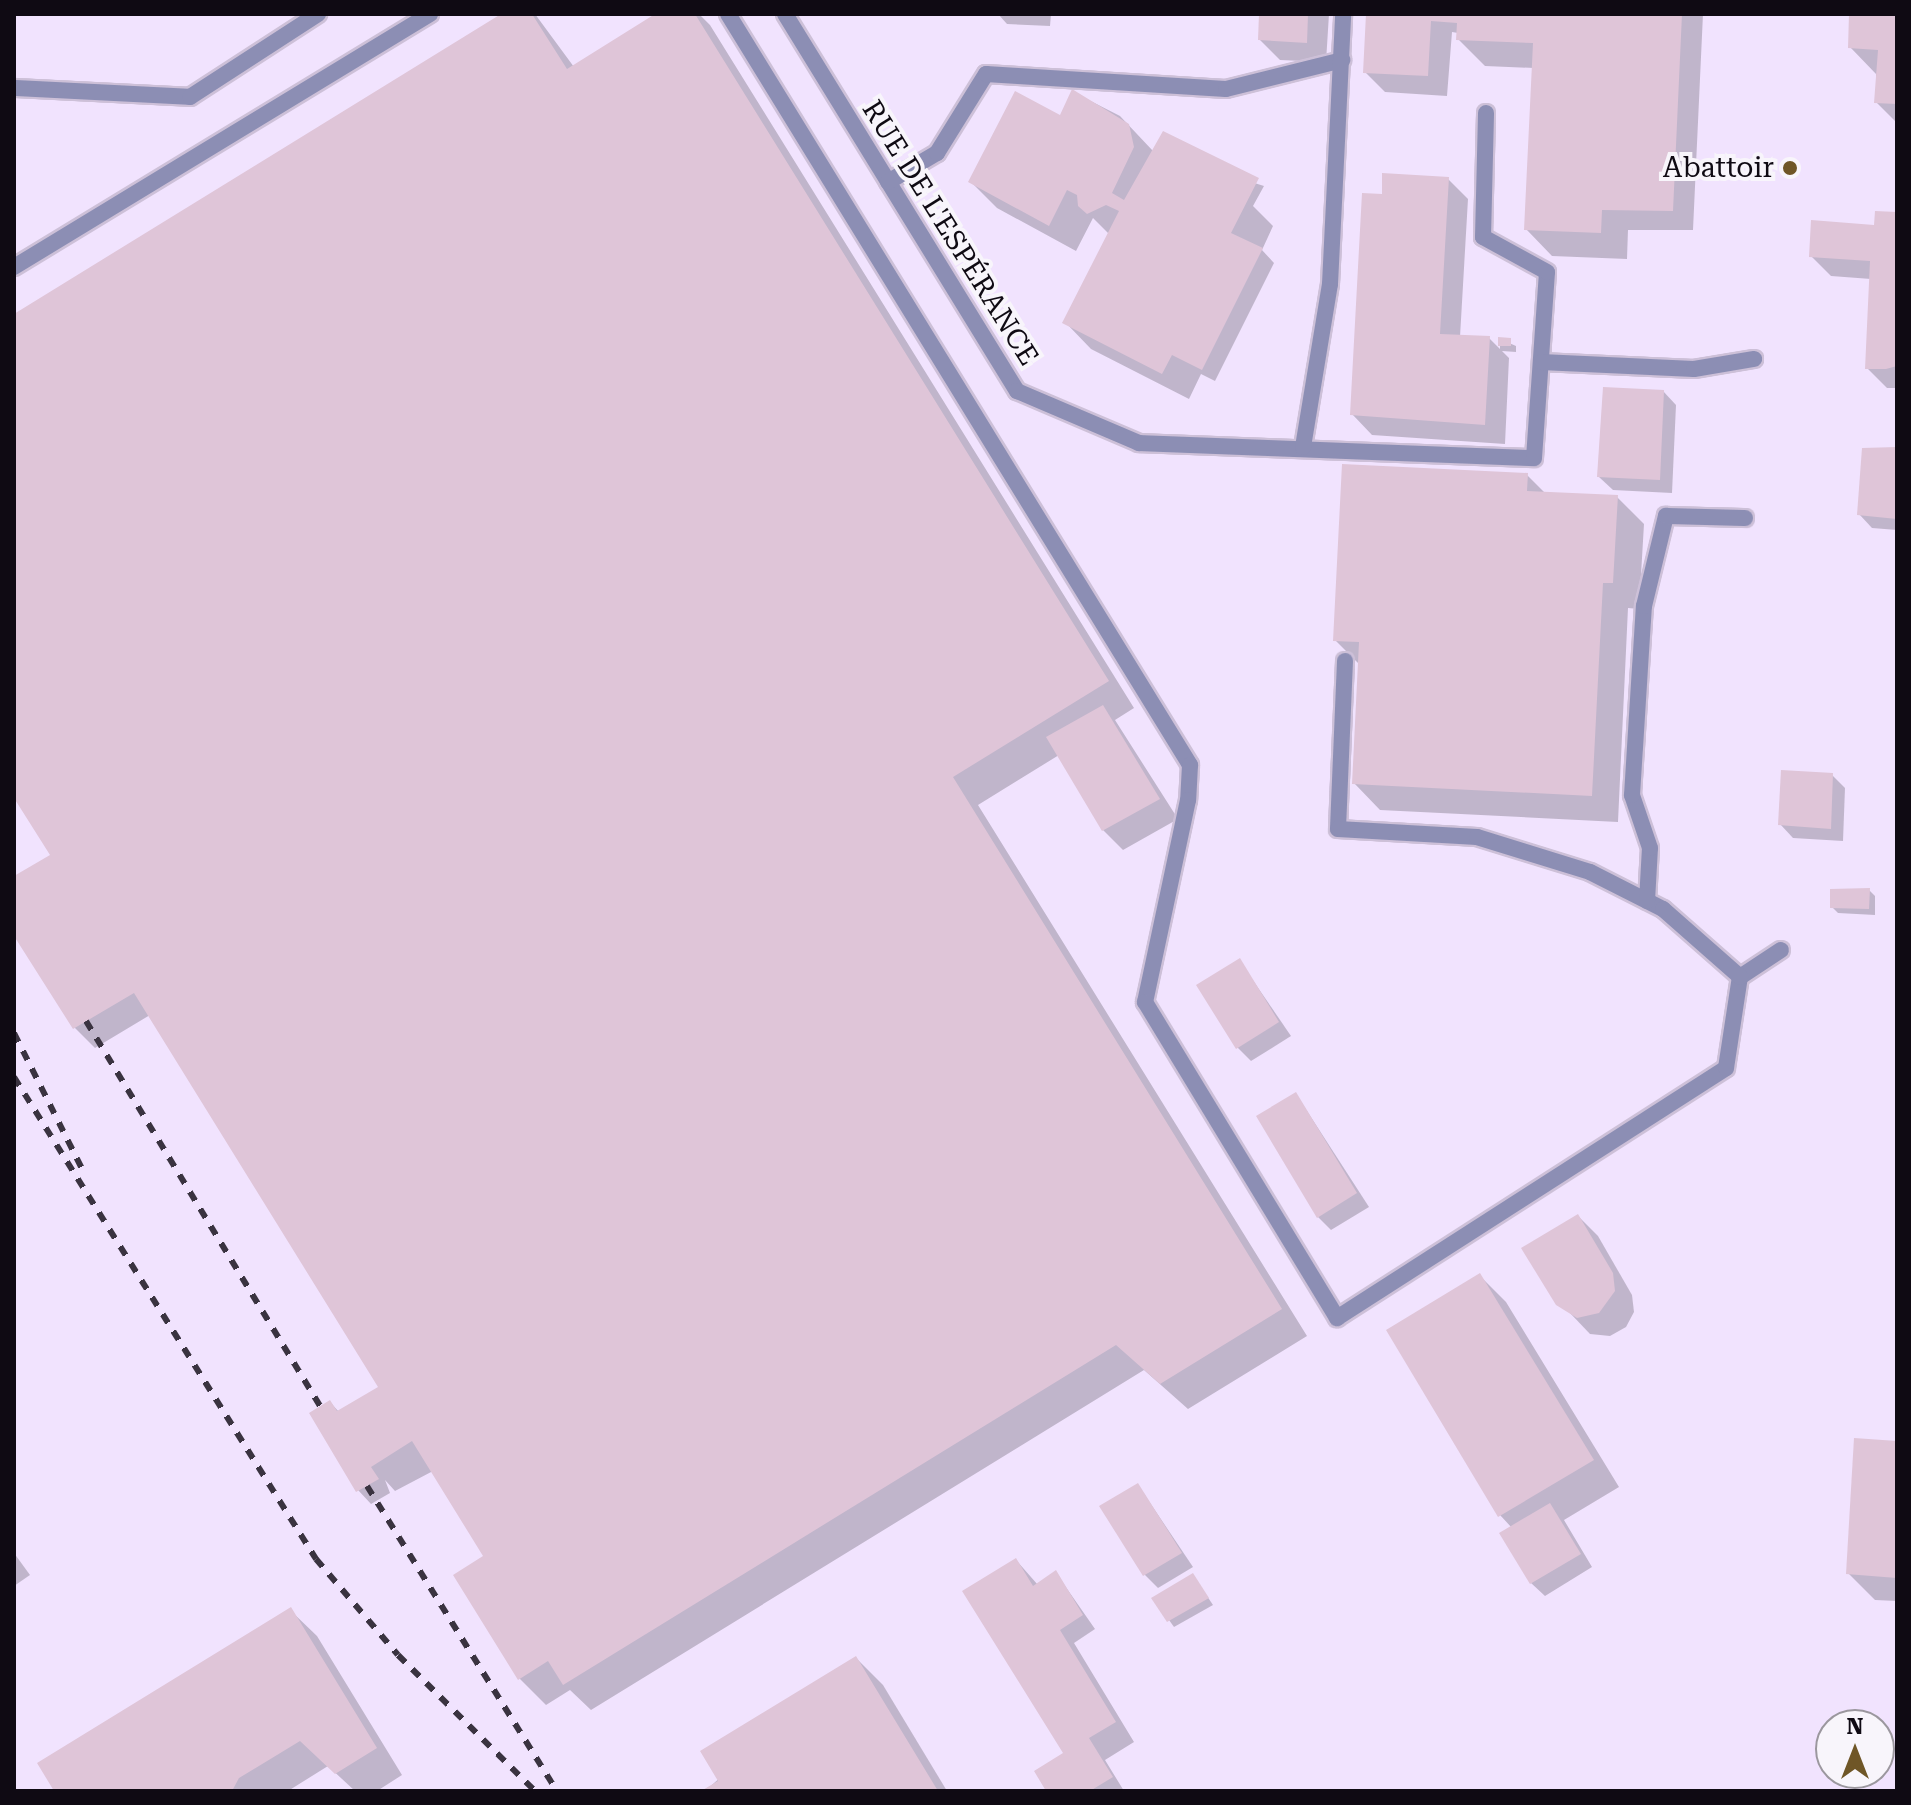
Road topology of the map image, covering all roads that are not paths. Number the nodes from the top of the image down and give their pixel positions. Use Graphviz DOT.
graph roads {
  1 [pos="318,14"];
  2 [pos="430,14"];
  3 [pos="728,14"];
  4 [pos="785,14"];
  5 [pos="1343,14"];
  6 [pos="1342,60"];
  7 [pos="14,88"];
  8 [pos="1486,113"];
  9 [pos="888,182"];
  10 [pos="14,267"];
  11 [pos="1754,359"];
  12 [pos="1541,362"];
  13 [pos="1303,447"];
  14 [pos="1745,518"];
  15 [pos="1345,661"];
  16 [pos="1647,901"];
  17 [pos="1781,950"];
  18 [pos="1740,977"];
  1 -- 7 [label="lane"];
  2 -- 10 [label="lane"];
  3 -- 18 [label="lane"];
  4 -- 9 [label="lane, RUE DE L'ESPÉRANCE"];
  5 -- 6 [label="lane"];
  6 -- 9 [label="lane"];
  6 -- 13 [label="lane"];
  8 -- 12 [label="lane"];
  9 -- 13 [label="lane, RUE DE L'ESPÉRANCE"];
  11 -- 12 [label="lane"];
  12 -- 13 [label="lane, RUE DE L'ESPÉRANCE"];
  14 -- 16 [label="lane"];
  15 -- 16 [label="lane"];
  16 -- 18 [label="lane"];
  17 -- 18 [label="lane"];
}
